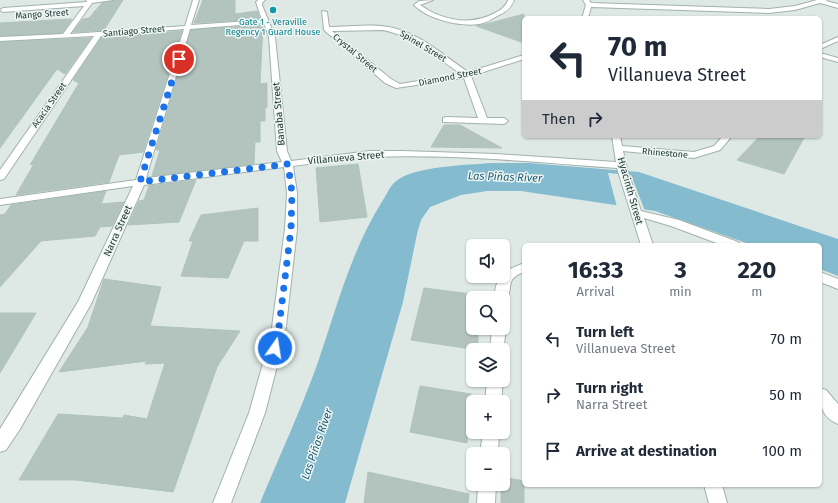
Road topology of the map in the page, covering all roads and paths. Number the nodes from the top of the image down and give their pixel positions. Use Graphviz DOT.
graph roads {
  1 [pos="110,0"];
  2 [pos="196,0"];
  3 [pos="262,0"];
  4 [pos="430,0"];
  5 [pos="512,0"];
  6 [pos="664,0"];
  7 [pos="822,1"];
  8 [pos="89,2"];
  9 [pos="587,2"];
  10 [pos="738,3"];
  11 [pos="838,6"];
  12 [pos="670,8"];
  13 [pos="3,10"];
  14 [pos="83,11"];
  15 [pos="748,11"];
  16 [pos="76,12"];
  17 [pos="324,12"];
  18 [pos="53,13"];
  19 [pos="60,13"];
  20 [pos="38,14"];
  21 [pos="585,16"];
  22 [pos="673,16"];
  23 [pos="0,17"];
  24 [pos="265,17"];
  25 [pos="188,27"];
  26 [pos="326,29"];
  27 [pos="99,34"];
  28 [pos="65,36"];
  29 [pos="0,39"];
  30 [pos="838,39"];
  31 [pos="822,46"];
  32 [pos="822,56"];
  33 [pos="522,58"];
  34 [pos="838,60"];
  35 [pos="467,75"];
  36 [pos="399,86"];
  37 [pos="446,120"];
  38 [pos="483,120"];
  39 [pos="504,121"];
  40 [pos="616,138"];
  41 [pos="726,138"];
  42 [pos="619,148"];
  43 [pos="288,164"];
  44 [pos="622,167"];
  45 [pos="0,177"];
  46 [pos="140,182"];
  47 [pos="0,202"];
  48 [pos="635,210"];
  49 [pos="646,243"];
  50 [pos="729,243"];
  51 [pos="522,268"];
  52 [pos="822,278"];
  53 [pos="838,284"];
  54 [pos="501,291"];
  55 [pos="822,397"];
  56 [pos="838,416"];
  57 [pos="0,444"];
  58 [pos="714,487"];
  59 [pos="487,491"];
  60 [pos="222,503"];
  61 [pos="486,503"];
  62 [pos="718,503"];
  1 -- 8 [label="street"];
  2 -- 25 [label="street, Narra Street"];
  3 -- 24 [label="street, Banaba Street"];
  4 -- 5 [label="street"];
  6 -- 12 [label="street"];
  7 -- 11 [label="street"];
  7 -- 15 [label="street"];
  8 -- 13 [label="street"];
  8 -- 14 [label="street"];
  9 -- 12 [label="street"];
  9 -- 21 [label="street"];
  10 -- 15 [label="street"];
  12 -- 15 [label="street"];
  12 -- 22 [label="street"];
  14 -- 16 [label="street, Mango Street"];
  14 -- 28 [label="street"];
  17 -- 26 [label="street, Crystal Street"];
  18 -- 19 [label="street, Mango Street"];
  20 -- 23 [label="street, Mango Street"];
  24 -- 25 [label="street, Santiago Street"];
  24 -- 43 [label="street, Banaba Street"];
  25 -- 27 [label="street, Santiago Street"];
  25 -- 46 [label="street, Narra Street"];
  26 -- 35 [label="street, Spinel Street"];
  26 -- 36 [label="street, Crystal Street"];
  27 -- 28 [label="street, Santiago Street"];
  27 -- 45 [label="street, Acacia Street"];
  28 -- 29 [label="street, Santiago Street"];
  30 -- 31 [label="street"];
  32 -- 34 [label="street"];
  33 -- 35 [label="street, Diamond Street"];
  35 -- 36 [label="street, Diamond Street"];
  35 -- 38 [label="street"];
  37 -- 38 [label="street"];
  38 -- 39 [label="street"];
  40 -- 42 [label="street, Hyacinth Street"];
  41 -- 42 [label="street, Rhinestone"];
  42 -- 44 [label="street, Hyacinth Street"];
  43 -- 44 [label="street, Villanueva Street"];
  43 -- 46 [label="street, Villanueva Street"];
  43 -- 60 [label="street, Banaba Street"];
  44 -- 48 [label="street, Hyacinth Street"];
  46 -- 47 [label="street, Villanueva Street"];
  46 -- 57 [label="street, Narra Street"];
  48 -- 49 [label="street, Hyacinth Street"];
  48 -- 50 [label="street"];
  51 -- 54 [label="street"];
  52 -- 53 [label="street"];
  55 -- 56 [label="street"];
  58 -- 62 [label="street"];
  59 -- 61 [label="street"];
}
